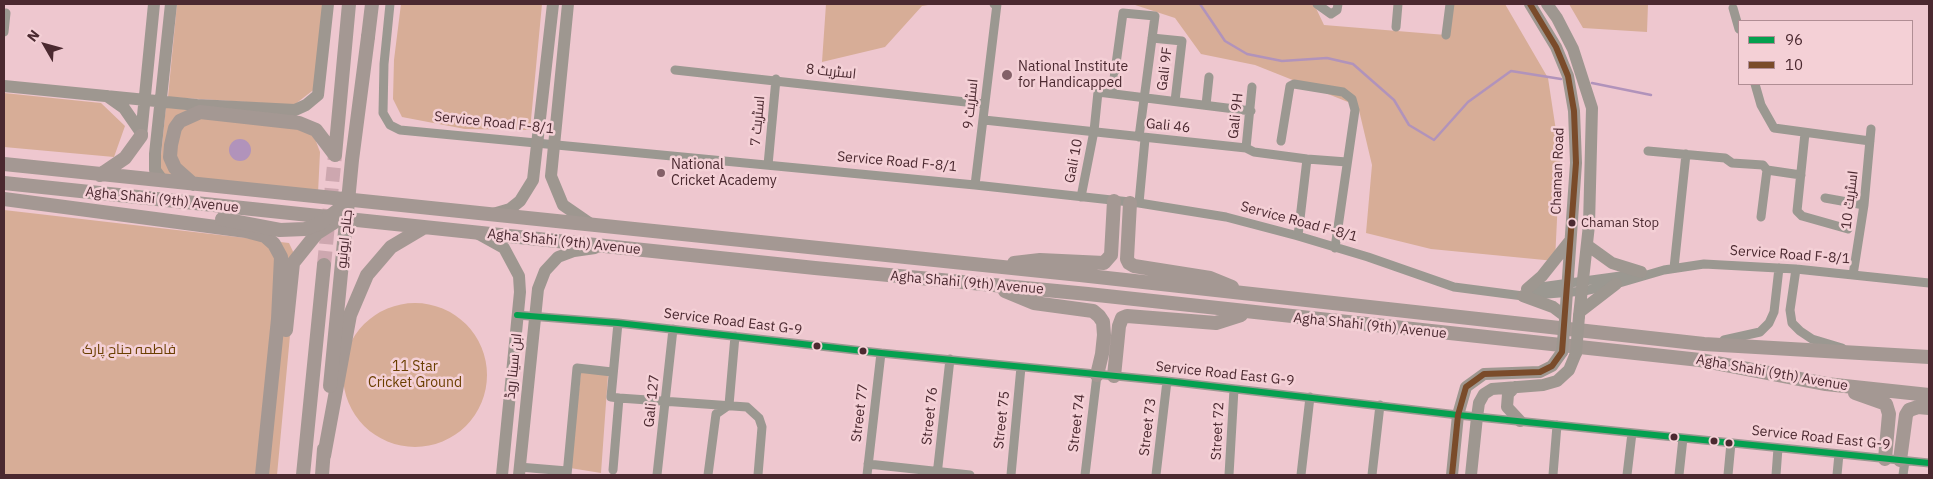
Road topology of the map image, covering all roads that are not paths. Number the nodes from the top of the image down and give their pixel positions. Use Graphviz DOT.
graph roads {
  1 [pos="154,4"];
  2 [pos="171,4"];
  3 [pos="328,4"];
  4 [pos="349,4"];
  5 [pos="372,4"];
  6 [pos="390,4"];
  7 [pos="552,4"];
  8 [pos="568,4"];
  9 [pos="994,4"];
  10 [pos="1317,4"];
  11 [pos="1338,4"];
  12 [pos="1398,4"];
  13 [pos="1450,4"];
  14 [pos="1530,4"];
  15 [pos="1547,4"];
  16 [pos="1733,8"];
  17 [pos="6,12"];
  18 [pos="1738,26"];
  19 [pos="1396,27"];
  20 [pos="4,32"];
  21 [pos="1446,35"];
  22 [pos="1152,38"];
  23 [pos="675,70"];
  24 [pos="1209,77"];
  25 [pos="776,79"];
  26 [pos="1755,85"];
  27 [pos="4,86"];
  28 [pos="1252,87"];
  29 [pos="1112,93"];
  30 [pos="105,95"];
  31 [pos="1145,97"];
  32 [pos="146,99"];
  33 [pos="161,100"];
  34 [pos="1174,101"];
  35 [pos="984,104"];
  36 [pos="1206,106"];
  37 [pos="1251,111"];
  38 [pos="984,120"];
  39 [pos="1871,129"];
  40 [pos="1094,131"];
  41 [pos="1805,133"];
  42 [pos="141,135"];
  43 [pos="1142,138"];
  44 [pos="1281,141"];
  45 [pos="1870,141"];
  46 [pos="538,142"];
  47 [pos="555,144"];
  48 [pos="1246,148"];
  49 [pos="1648,151"];
  50 [pos="1686,154"];
  51 [pos="1307,159"];
  52 [pos="1348,162"];
  53 [pos="4,164"];
  54 [pos="768,165"];
  55 [pos="1767,170"];
  56 [pos="100,175"];
  57 [pos="1801,175"];
  58 [pos="163,181"];
  59 [pos="4,183"];
  60 [pos="975,184"];
  61 [pos="193,185"];
  62 [pos="4,190"];
  63 [pos="350,190"];
  64 [pos="264,193"];
  65 [pos="293,195"];
  66 [pos="1081,197"];
  67 [pos="1825,198"];
  68 [pos="4,199"];
  69 [pos="1114,201"];
  70 [pos="1134,203"];
  71 [pos="1864,205"];
  72 [pos="261,211"];
  73 [pos="290,214"];
  74 [pos="488,216"];
  75 [pos="1761,216"];
  76 [pos="338,219"];
  77 [pos="595,227"];
  78 [pos="423,228"];
  79 [pos="1848,229"];
  80 [pos="478,233"];
  81 [pos="1298,236"];
  82 [pos="1569,242"];
  83 [pos="1587,245"];
  84 [pos="608,247"];
  85 [pos="1335,248"];
  86 [pos="902,258"];
  87 [pos="324,265"];
  88 [pos="989,266"];
  89 [pos="1674,268"];
  90 [pos="1779,268"];
  91 [pos="1796,268"];
  92 [pos="1645,273"];
  93 [pos="1854,275"];
  94 [pos="898,276"];
  95 [pos="1929,283"];
  96 [pos="1616,284"];
  97 [pos="988,285"];
  98 [pos="1567,287"];
  99 [pos="1522,292"];
  100 [pos="1249,294"];
  101 [pos="1582,300"];
  102 [pos="1247,313"];
  103 [pos="517,315"];
  104 [pos="534,317"];
  105 [pos="1565,318"];
  106 [pos="618,323"];
  107 [pos="673,329"];
  108 [pos="736,336"];
  109 [pos="1111,336"];
  110 [pos="1704,344"];
  111 [pos="1857,352"];
  112 [pos="881,353"];
  113 [pos="1109,354"];
  114 [pos="1929,357"];
  115 [pos="950,359"];
  116 [pos="1021,367"];
  117 [pos="612,372"];
  118 [pos="1097,375"];
  119 [pos="1114,376"];
  120 [pos="1167,381"];
  121 [pos="1826,384"];
  122 [pos="1514,387"];
  123 [pos="1234,388"];
  124 [pos="1929,395"];
  125 [pos="1310,397"];
  126 [pos="619,398"];
  127 [pos="666,400"];
  128 [pos="729,405"];
  129 [pos="1380,405"];
  130 [pos="1929,408"];
  131 [pos="1458,415"];
  132 [pos="1477,417"];
  133 [pos="1520,421"];
  134 [pos="1558,425"];
  135 [pos="1632,433"];
  136 [pos="1683,438"];
  137 [pos="1731,443"];
  138 [pos="1778,448"];
  139 [pos="1839,454"];
  140 [pos="324,456"];
  141 [pos="1884,458"];
  142 [pos="1902,460"];
  143 [pos="1929,463"];
  144 [pos="868,464"];
  145 [pos="613,470"];
  146 [pos="519,471"];
  147 [pos="567,473"];
  148 [pos="938,474"];
  149 [pos="262,475"];
  150 [pos="270,475"];
  151 [pos="303,475"];
  152 [pos="322,475"];
  153 [pos="502,475"];
  154 [pos="657,475"];
  155 [pos="708,475"];
  156 [pos="758,475"];
  157 [pos="867,475"];
  158 [pos="970,475"];
  159 [pos="1011,475"];
  160 [pos="1084,475"];
  161 [pos="1156,475"];
  162 [pos="1229,475"];
  163 [pos="1301,475"];
  164 [pos="1372,475"];
  165 [pos="1452,475"];
  166 [pos="1471,475"];
  167 [pos="1553,475"];
  168 [pos="1627,475"];
  169 [pos="1679,475"];
  170 [pos="1728,475"];
  171 [pos="1776,475"];
  172 [pos="1837,475"];
  173 [pos="1903,475"];
  1 -- 32 [label="street"];
  2 -- 33 [label="street"];
  3 -- 33 [label="street"];
  4 -- 61 [label="main road"];
  5 -- 63 [label="main road, جناح ایونیو, bridge"];
  6 -- 46 [label="street, Service Road F-8/1"];
  7 -- 46 [label="street"];
  8 -- 47 [label="street"];
  9 -- 35 [label="street, اسٹریٹ 9"];
  10 -- 11 [label="street"];
  12 -- 19 [label="street"];
  13 -- 21 [label="street"];
  14 -- 82 [label="street, Chaman Road"];
  15 -- 83 [label="street"];
  16 -- 18 [label="street"];
  17 -- 20 [label="street"];
  22 -- 29 [label="street"];
  22 -- 31 [label="street"];
  22 -- 34 [label="street, Gali 9F"];
  23 -- 25 [label="street, اسٹریٹ 8"];
  24 -- 36 [label="street"];
  25 -- 35 [label="street, اسٹریٹ 8"];
  25 -- 54 [label="street, اسٹریٹ 7"];
  26 -- 41 [label="street"];
  27 -- 30 [label="street"];
  28 -- 37 [label="street, Gali 9H"];
  29 -- 31 [label="street"];
  29 -- 40 [label="street, Gali 10"];
  30 -- 32 [label="street"];
  30 -- 42 [label="street"];
  31 -- 34 [label="street"];
  31 -- 43 [label="street"];
  32 -- 33 [label="street"];
  32 -- 42 [label="street"];
  33 -- 58 [label="street"];
  34 -- 36 [label="street"];
  35 -- 38 [label="street, اسٹریٹ 9"];
  36 -- 37 [label="street"];
  37 -- 48 [label="street, Gali 9H"];
  38 -- 40 [label="street, Gali 46"];
  38 -- 60 [label="street, اسٹریٹ 9"];
  39 -- 45 [label="street, اسٹریٹ 10"];
  40 -- 43 [label="street, Gali 46"];
  40 -- 66 [label="street, Gali 10"];
  41 -- 45 [label="street"];
  41 -- 57 [label="street"];
  42 -- 56 [label="main road"];
  43 -- 48 [label="street, Gali 46"];
  43 -- 70 [label="street"];
  44 -- 52 [label="street"];
  45 -- 71 [label="street, اسٹریٹ 10"];
  46 -- 47 [label="street, Service Road F-8/1"];
  46 -- 74 [label="street"];
  47 -- 54 [label="street, Service Road F-8/1"];
  47 -- 77 [label="street"];
  48 -- 51 [label="street, Gali 46"];
  49 -- 50 [label="street"];
  50 -- 55 [label="street"];
  50 -- 89 [label="street"];
  51 -- 52 [label="street, Gali 46"];
  51 -- 81 [label="street"];
  52 -- 85 [label="street"];
  53 -- 56 [label="main road, Agha Shahi (9th) Avenue"];
  54 -- 60 [label="street, Service Road F-8/1"];
  55 -- 57 [label="street"];
  55 -- 75 [label="street"];
  56 -- 58 [label="main road, Agha Shahi (9th) Avenue"];
  57 -- 79 [label="street"];
  58 -- 61 [label="main road, Agha Shahi (9th) Avenue"];
  59 -- 72 [label="main road, Agha Shahi (9th) Avenue"];
  60 -- 66 [label="street, Service Road F-8/1"];
  61 -- 64 [label="main road, Agha Shahi (9th) Avenue"];
  62 -- 63 [label="main road, bridge"];
  63 -- 140 [label="main road, جناح ایونیو, bridge"];
  64 -- 65 [label="main road, Agha Shahi (9th) Avenue"];
  64 -- 72 [label="main road"];
  65 -- 73 [label="main road"];
  65 -- 74 [label="main road, Agha Shahi (9th) Avenue"];
  66 -- 69 [label="street, Service Road F-8/1"];
  67 -- 71 [label="street"];
  68 -- 149 [label="main road"];
  69 -- 70 [label="street, Service Road F-8/1"];
  69 -- 88 [label="main road"];
  70 -- 81 [label="street, Service Road F-8/1"];
  70 -- 100 [label="main road"];
  71 -- 93 [label="street, اسٹریٹ 10"];
  72 -- 73 [label="main road, Agha Shahi (9th) Avenue"];
  73 -- 76 [label="main road, Agha Shahi (9th) Avenue"];
  74 -- 77 [label="main road, Agha Shahi (9th) Avenue"];
  76 -- 78 [label="main road, Agha Shahi (9th) Avenue"];
  76 -- 150 [label="main road"];
  77 -- 86 [label="main road, Agha Shahi (9th) Avenue"];
  78 -- 80 [label="main road, Agha Shahi (9th) Avenue"];
  78 -- 140 [label="main road"];
  80 -- 84 [label="main road, Agha Shahi (9th) Avenue"];
  80 -- 103 [label="street, ابن سینا روڈ"];
  81 -- 85 [label="street, Service Road F-8/1"];
  82 -- 98 [label="street, Chaman Road"];
  82 -- 99 [label="street"];
  83 -- 92 [label="street"];
  83 -- 101 [label="street"];
  84 -- 94 [label="main road, Agha Shahi (9th) Avenue"];
  84 -- 104 [label="street, ابن سینا روڈ"];
  85 -- 99 [label="street, Service Road F-8/1"];
  86 -- 88 [label="main road, Agha Shahi (9th) Avenue"];
  86 -- 94 [label="main road"];
  87 -- 151 [label="main road, جناح ایونیو"];
  88 -- 100 [label="main road, Agha Shahi (9th) Avenue"];
  89 -- 90 [label="street, Service Road F-8/1"];
  89 -- 92 [label="street, Service Road F-8/1"];
  90 -- 91 [label="street, Service Road F-8/1"];
  90 -- 110 [label="street"];
  91 -- 93 [label="street, Service Road F-8/1"];
  91 -- 111 [label="street"];
  92 -- 96 [label="street, Service Road F-8/1"];
  92 -- 101 [label="street, Service Road F-8/1"];
  93 -- 95 [label="street, Service Road F-8/1"];
  94 -- 97 [label="main road, Agha Shahi (9th) Avenue"];
  96 -- 101 [label="street"];
  96 -- 101 [label="street, Service Road F-8/1"];
  97 -- 102 [label="main road, Agha Shahi (9th) Avenue"];
  97 -- 109 [label="main road"];
  98 -- 99 [label="street, Service Road F-8/1"];
  98 -- 101 [label="street, Service Road F-8/1"];
  98 -- 105 [label="street, Chaman Road"];
  99 -- 105 [label="street"];
  100 -- 110 [label="main road, Agha Shahi (9th) Avenue"];
  101 -- 122 [label="street, bridge"];
  102 -- 109 [label="main road"];
  102 -- 121 [label="main road, Agha Shahi (9th) Avenue"];
  103 -- 104 [label="street, Service Road East G-9"];
  103 -- 153 [label="street, ابن سینا روڈ"];
  104 -- 106 [label="street, Service Road East G-9"];
  104 -- 146 [label="street, ابن سینا روڈ"];
  105 -- 131 [label="street, Chaman Road, bridge"];
  106 -- 107 [label="street, Service Road East G-9"];
  106 -- 117 [label="street"];
  107 -- 108 [label="street, Service Road East G-9"];
  107 -- 127 [label="street, Gali 127"];
  108 -- 112 [label="street, Service Road East G-9"];
  108 -- 128 [label="street"];
  109 -- 113 [label="main road"];
  110 -- 111 [label="main road, Agha Shahi (9th) Avenue"];
  111 -- 114 [label="main road, Agha Shahi (9th) Avenue"];
  112 -- 115 [label="street, Service Road East G-9"];
  112 -- 144 [label="street, Street 77"];
  113 -- 118 [label="main road"];
  113 -- 119 [label="main road"];
  115 -- 116 [label="street, Service Road East G-9"];
  115 -- 148 [label="street, Street 76"];
  116 -- 118 [label="street, Service Road East G-9"];
  116 -- 159 [label="street, Street 75"];
  117 -- 126 [label="street"];
  117 -- 147 [label="street"];
  118 -- 119 [label="street, Service Road East G-9"];
  118 -- 160 [label="street, Street 74"];
  119 -- 120 [label="street, Service Road East G-9"];
  120 -- 123 [label="street, Service Road East G-9"];
  120 -- 161 [label="street, Street 73"];
  121 -- 124 [label="main road, Agha Shahi (9th) Avenue"];
  121 -- 141 [label="main road"];
  122 -- 132 [label="street"];
  122 -- 133 [label="street"];
  123 -- 125 [label="street, Service Road East G-9"];
  123 -- 162 [label="street, Street 72"];
  125 -- 129 [label="street, Service Road East G-9"];
  125 -- 163 [label="street"];
  126 -- 127 [label="street"];
  126 -- 145 [label="street"];
  127 -- 128 [label="street"];
  127 -- 154 [label="street, Gali 127"];
  128 -- 155 [label="street"];
  128 -- 156 [label="street"];
  129 -- 131 [label="street, Service Road East G-9"];
  129 -- 164 [label="street"];
  130 -- 142 [label="main road"];
  131 -- 132 [label="street, Service Road East G-9"];
  131 -- 165 [label="street"];
  132 -- 133 [label="street, Service Road East G-9"];
  132 -- 166 [label="street"];
  133 -- 134 [label="street, Service Road East G-9"];
  134 -- 135 [label="street, Service Road East G-9"];
  134 -- 167 [label="street"];
  135 -- 136 [label="street, Service Road East G-9"];
  135 -- 168 [label="street"];
  136 -- 137 [label="street, Service Road East G-9"];
  136 -- 169 [label="street"];
  137 -- 138 [label="street, Service Road East G-9"];
  137 -- 170 [label="street"];
  138 -- 139 [label="street, Service Road East G-9"];
  138 -- 171 [label="street"];
  139 -- 141 [label="street, Service Road East G-9"];
  139 -- 172 [label="street"];
  140 -- 152 [label="main road, جناح ایونیو"];
  141 -- 142 [label="street, Service Road East G-9"];
  142 -- 143 [label="street, Service Road East G-9"];
  142 -- 173 [label="street"];
  144 -- 148 [label="street"];
  144 -- 157 [label="street, Street 77"];
  146 -- 147 [label="street"];
  148 -- 158 [label="street"];
}
